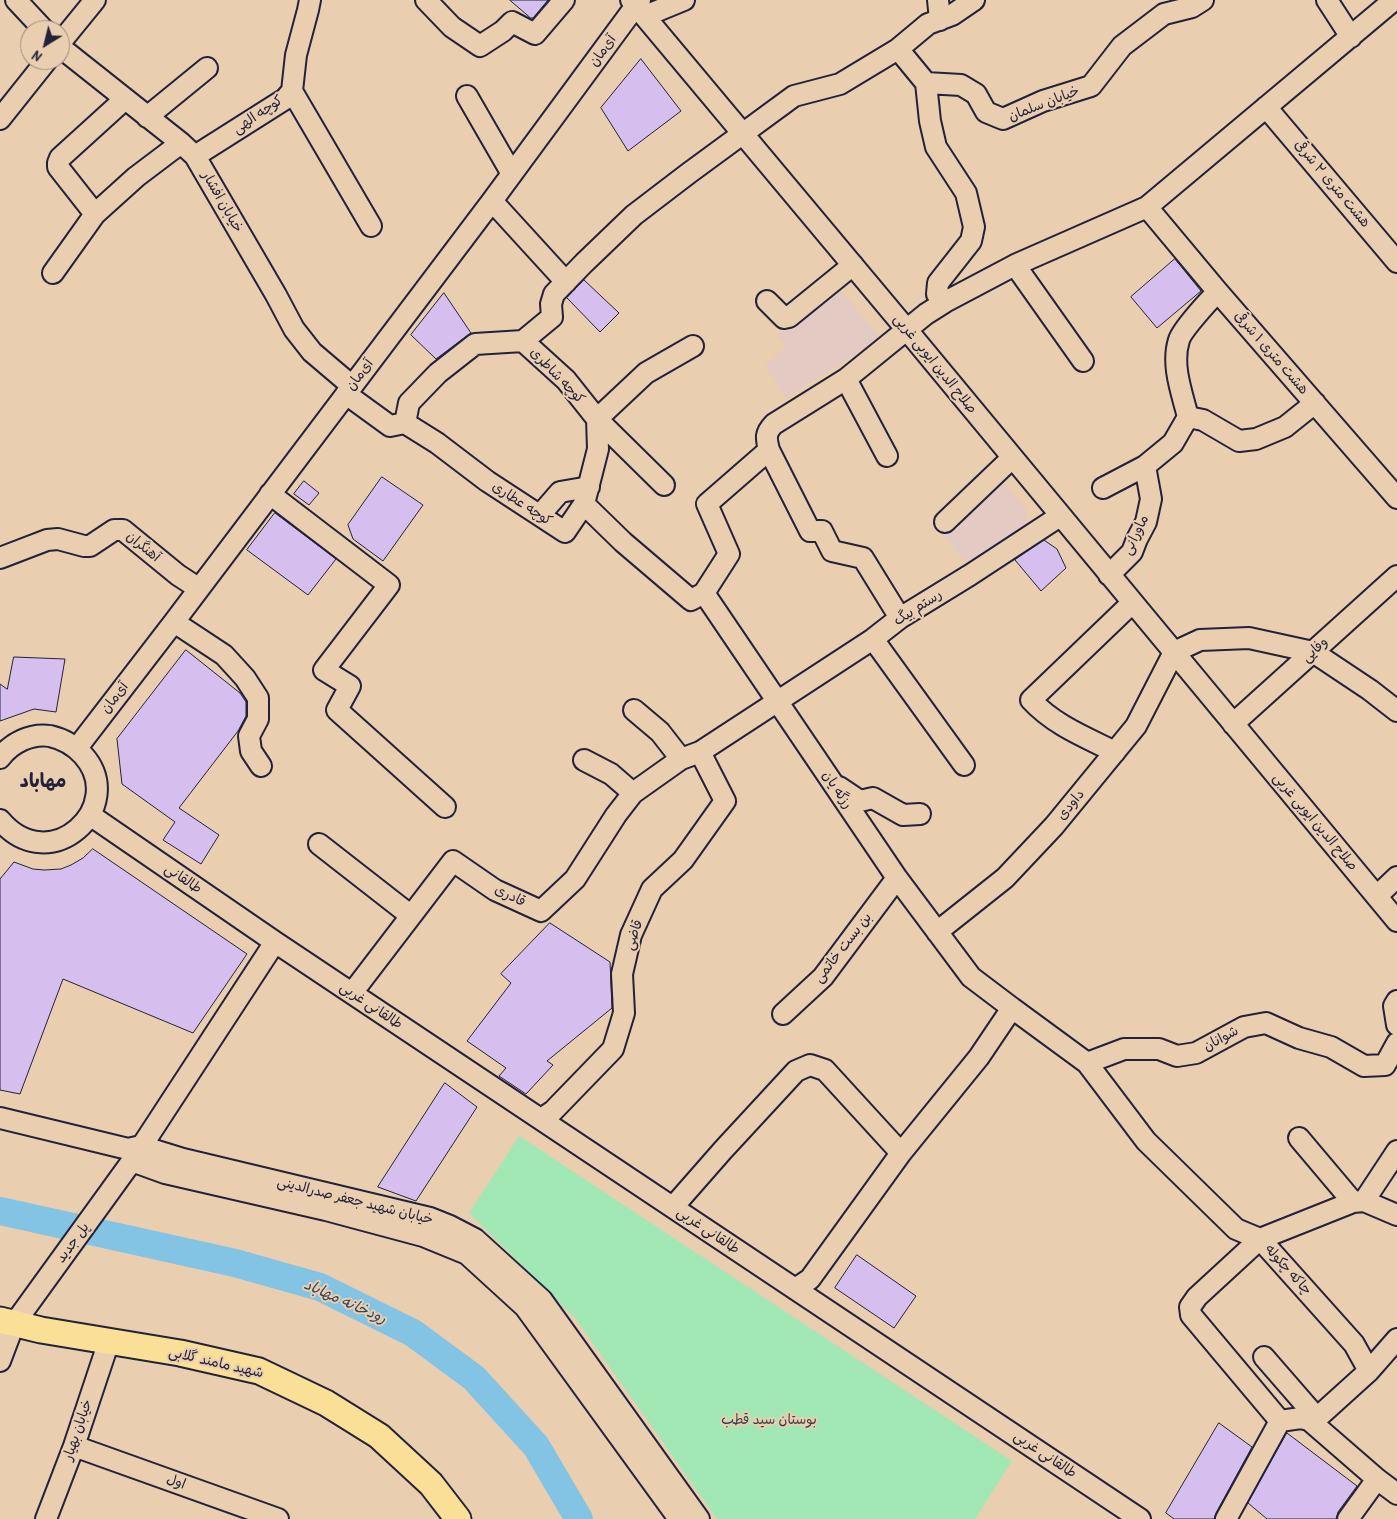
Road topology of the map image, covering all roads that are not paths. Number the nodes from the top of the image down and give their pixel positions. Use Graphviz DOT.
graph roads {
  1 [pos="16,0"];
  2 [pos="95,0"];
  3 [pos="310,0"];
  4 [pos="426,0"];
  5 [pos="564,0"];
  6 [pos="684,0"];
  7 [pos="974,0"];
  8 [pos="1204,0"];
  9 [pos="1327,0"];
  10 [pos="638,5"];
  11 [pos="1393,7"];
  12 [pos="939,10"];
  13 [pos="35,20"];
  14 [pos="70,32"];
  15 [pos="1351,37"];
  16 [pos="898,49"];
  17 [pos="70,53"];
  18 [pos="207,68"];
  19 [pos="39,70"];
  20 [pos="926,83"];
  21 [pos="292,91"];
  22 [pos="467,96"];
  23 [pos="125,100"];
  24 [pos="1266,107"];
  25 [pos="147,116"];
  26 [pos="0,119"];
  27 [pos="742,133"];
  28 [pos="181,143"];
  29 [pos="195,156"];
  30 [pos="512,174"];
  31 [pos="492,201"];
  32 [pos="1146,207"];
  33 [pos="95,214"];
  34 [pos="371,226"];
  35 [pos="1397,262"];
  36 [pos="853,265"];
  37 [pos="1014,265"];
  38 [pos="53,273"];
  39 [pos="566,282"];
  40 [pos="1218,292"];
  41 [pos="766,301"];
  42 [pos="945,302"];
  43 [pos="907,330"];
  44 [pos="523,341"];
  45 [pos="693,346"];
  46 [pos="1083,361"];
  47 [pos="846,379"];
  48 [pos="349,390"];
  49 [pos="1315,403"];
  50 [pos="1188,417"];
  51 [pos="597,419"];
  52 [pos="405,424"];
  53 [pos="769,450"];
  54 [pos="887,456"];
  55 [pos="1012,458"];
  56 [pos="1145,466"];
  57 [pos="664,485"];
  58 [pos="1103,488"];
  59 [pos="270,494"];
  60 [pos="586,496"];
  61 [pos="1397,498"];
  62 [pos="540,515"];
  63 [pos="1060,516"];
  64 [pos="945,522"];
  65 [pos="0,558"];
  66 [pos="1109,575"];
  67 [pos="1397,576"];
  68 [pos="198,588"];
  69 [pos="704,593"];
  70 [pos="1132,602"];
  71 [pos="900,618"];
  72 [pos="174,622"];
  73 [pos="873,639"];
  74 [pos="1174,652"];
  75 [pos="1313,652"];
  76 [pos="777,702"];
  77 [pos="634,710"];
  78 [pos="1397,711"];
  79 [pos="1234,724"];
  80 [pos="76,748"];
  81 [pos="700,752"];
  82 [pos="1115,752"];
  83 [pos="0,758"];
  84 [pos="681,759"];
  85 [pos="584,760"];
  86 [pos="964,765"];
  87 [pos="260,766"];
  88 [pos="831,782"];
  89 [pos="633,793"];
  90 [pos="445,807"];
  91 [pos="920,814"];
  92 [pos="90,815"];
  93 [pos="4,833"];
  94 [pos="319,844"];
  95 [pos="1397,877"];
  96 [pos="897,878"];
  97 [pos="1377,896"];
  98 [pos="410,915"];
  99 [pos="1397,921"];
  100 [pos="937,932"];
  101 [pos="275,942"];
  102 [pos="352,993"];
  103 [pos="1397,1001"];
  104 [pos="1012,1008"];
  105 [pos="783,1014"];
  106 [pos="1397,1025"];
  107 [pos="1397,1043"];
  108 [pos="1087,1062"];
  109 [pos="0,1118"];
  110 [pos="541,1119"];
  111 [pos="1299,1138"];
  112 [pos="1397,1151"];
  113 [pos="134,1152"];
  114 [pos="901,1154"];
  115 [pos="1358,1201"];
  116 [pos="672,1207"];
  117 [pos="1397,1215"];
  118 [pos="1260,1239"];
  119 [pos="795,1289"];
  120 [pos="4,1323"];
  121 [pos="1397,1339"];
  122 [pos="109,1341"];
  123 [pos="1264,1357"];
  124 [pos="0,1361"];
  125 [pos="1369,1371"];
  126 [pos="1313,1419"];
  127 [pos="1280,1421"];
  128 [pos="74,1446"];
  129 [pos="1377,1479"];
  130 [pos="1397,1494"];
  131 [pos="46,1519"];
  132 [pos="278,1519"];
  133 [pos="458,1519"];
  134 [pos="679,1519"];
  135 [pos="699,1519"];
  136 [pos="1140,1519"];
  137 [pos="1226,1519"];
  138 [pos="1348,1519"];
  1 -- 13 [label="street"];
  2 -- 14 [label="street"];
  3 -- 21 [label="street, کوچه الهی"];
  4 -- 5 [label="street"];
  6 -- 10 [label="street"];
  7 -- 12 [label="street"];
  8 -- 20 [label="street, خیابان سلمان"];
  9 -- 15 [label="street"];
  10 -- 27 [label="street, صلاح الدین ایوبی غریی"];
  10 -- 30 [label="street, آی‌مان"];
  11 -- 15 [label="street"];
  12 -- 16 [label="street"];
  15 -- 24 [label="street"];
  16 -- 20 [label="street"];
  16 -- 27 [label="street"];
  17 -- 23 [label="street, خیابان افشار"];
  18 -- 25 [label="street"];
  19 -- 26 [label="street"];
  20 -- 42 [label="street"];
  21 -- 29 [label="street, کوچه الهی"];
  21 -- 34 [label="street"];
  22 -- 30 [label="street"];
  23 -- 25 [label="street, خیابان افشار"];
  23 -- 33 [label="street"];
  24 -- 32 [label="street"];
  24 -- 35 [label="street, هشت متری ۲ شرقی"];
  25 -- 28 [label="street, خیابان افشار"];
  27 -- 36 [label="street, صلاح الدین ایوبی غریی"];
  27 -- 39 [label="street"];
  28 -- 29 [label="street, خیابان افشار"];
  28 -- 33 [label="street"];
  29 -- 48 [label="street, خیابان افشار"];
  30 -- 31 [label="street, آی‌مان"];
  31 -- 39 [label="street"];
  31 -- 48 [label="street, آی‌مان"];
  32 -- 37 [label="street"];
  32 -- 40 [label="street, هشت متری ۱ شرقی"];
  33 -- 38 [label="street"];
  36 -- 41 [label="street"];
  36 -- 43 [label="street, صلاح الدین ایوبی غریی"];
  37 -- 42 [label="street"];
  37 -- 46 [label="street"];
  39 -- 44 [label="street"];
  40 -- 49 [label="street, هشت متری ۱ شرقی"];
  40 -- 50 [label="street"];
  42 -- 43 [label="street"];
  43 -- 47 [label="street"];
  43 -- 55 [label="street, صلاح الدین ایوبی غریی"];
  44 -- 51 [label="street, کوچه شاطری"];
  44 -- 52 [label="street, کوچه شاطری"];
  45 -- 51 [label="street"];
  47 -- 53 [label="street"];
  47 -- 54 [label="street"];
  48 -- 52 [label="street, کوچه عطاری"];
  48 -- 59 [label="street, آی‌مان"];
  49 -- 50 [label="street"];
  49 -- 61 [label="street, هشت متری ۱ شرقی"];
  50 -- 56 [label="street"];
  51 -- 57 [label="street, کوچه شاطری"];
  51 -- 60 [label="street"];
  52 -- 62 [label="street, کوچه عطاری"];
  53 -- 69 [label="street"];
  53 -- 71 [label="street"];
  55 -- 63 [label="street, صلاح الدین ایوبی غریی"];
  55 -- 64 [label="street"];
  56 -- 58 [label="street"];
  56 -- 66 [label="street, ماورانی"];
  59 -- 68 [label="street, آی‌مان"];
  59 -- 90 [label="street"];
  60 -- 62 [label="street"];
  60 -- 62 [label="street, کوچه عطاری"];
  60 -- 69 [label="street"];
  63 -- 66 [label="street, صلاح الدین ایوبی غریی"];
  63 -- 71 [label="street, رستم بیگ"];
  65 -- 68 [label="street, آهنگران"];
  66 -- 70 [label="street, صلاح الدین ایوبی غریی"];
  67 -- 75 [label="street, وفایی"];
  68 -- 72 [label="street, آی‌مان"];
  69 -- 76 [label="street, رزگه یان"];
  70 -- 74 [label="street, صلاح الدین ایوبی غریی"];
  70 -- 82 [label="street"];
  71 -- 73 [label="street, رستم بیگ"];
  72 -- 80 [label="street, آی‌مان"];
  72 -- 87 [label="street"];
  73 -- 76 [label="street, رستم بیگ"];
  73 -- 86 [label="street"];
  74 -- 75 [label="street"];
  74 -- 79 [label="street, صلاح الدین ایوبی غریی"];
  74 -- 82 [label="street, داودی"];
  75 -- 78 [label="street"];
  75 -- 79 [label="street, وفایی"];
  76 -- 81 [label="street, رستم بیگ"];
  76 -- 88 [label="street, رزگه یان"];
  77 -- 84 [label="street"];
  79 -- 97 [label="street, صلاح الدین ایوبی غربی"];
  80 -- 83 [label="street"];
  80 -- 92 [label="street"];
  81 -- 84 [label="street, قادری"];
  81 -- 110 [label="street, قاضی"];
  82 -- 100 [label="street, داودی"];
  84 -- 89 [label="street, قادری"];
  85 -- 89 [label="street"];
  88 -- 91 [label="street"];
  88 -- 96 [label="street, رزگه یان"];
  89 -- 98 [label="street, قادری"];
  92 -- 93 [label="street"];
  92 -- 101 [label="street, طالقانی"];
  94 -- 98 [label="street"];
  95 -- 97 [label="street"];
  96 -- 100 [label="street, رزگه یان"];
  96 -- 105 [label="street, بن بست خاتمی"];
  97 -- 99 [label="street, صلاح الدین ایوبی غربی"];
  98 -- 102 [label="street, قادری"];
  100 -- 104 [label="street, رزگه یان"];
  101 -- 102 [label="street, طالقانی غربی"];
  101 -- 113 [label="street, پل جدید"];
  102 -- 110 [label="street, طالقانی غربی"];
  103 -- 106 [label="street"];
  104 -- 108 [label="street, رزگه یان"];
  104 -- 114 [label="street"];
  107 -- 108 [label="street, شوانان"];
  108 -- 118 [label="street, رزگه یان"];
  109 -- 113 [label="street, خیابان شهید جعفر صدرالدینی"];
  110 -- 116 [label="street, طالقانی غربی"];
  111 -- 115 [label="street"];
  112 -- 115 [label="street"];
  113 -- 120 [label="street, پل جدید"];
  113 -- 134 [label="street, خیابان شهید جعفر صدرالدینی"];
  113 -- 135 [label="street, خیابان شهید جعفر صدرالدینی"];
  114 -- 116 [label="street"];
  114 -- 119 [label="street"];
  115 -- 117 [label="street"];
  115 -- 118 [label="street, چاکه چکوله"];
  116 -- 119 [label="street, طالقانی غربی"];
  118 -- 125 [label="street, چاکه چکوله"];
  118 -- 127 [label="street"];
  119 -- 136 [label="street, طالقانی غربی"];
  120 -- 122 [label="main road, شهید مامند گلابی"];
  120 -- 124 [label="street, پل جدید"];
  121 -- 125 [label="street"];
  122 -- 128 [label="street, خیابان بهیار"];
  122 -- 133 [label="main road, شهید مامند گلابی"];
  123 -- 126 [label="street"];
  125 -- 126 [label="street"];
  126 -- 127 [label="street"];
  126 -- 129 [label="street"];
  127 -- 137 [label="street"];
  128 -- 131 [label="street, خیابان بهیار"];
  128 -- 132 [label="street, اول"];
  129 -- 130 [label="street"];
  129 -- 138 [label="street"];
}
